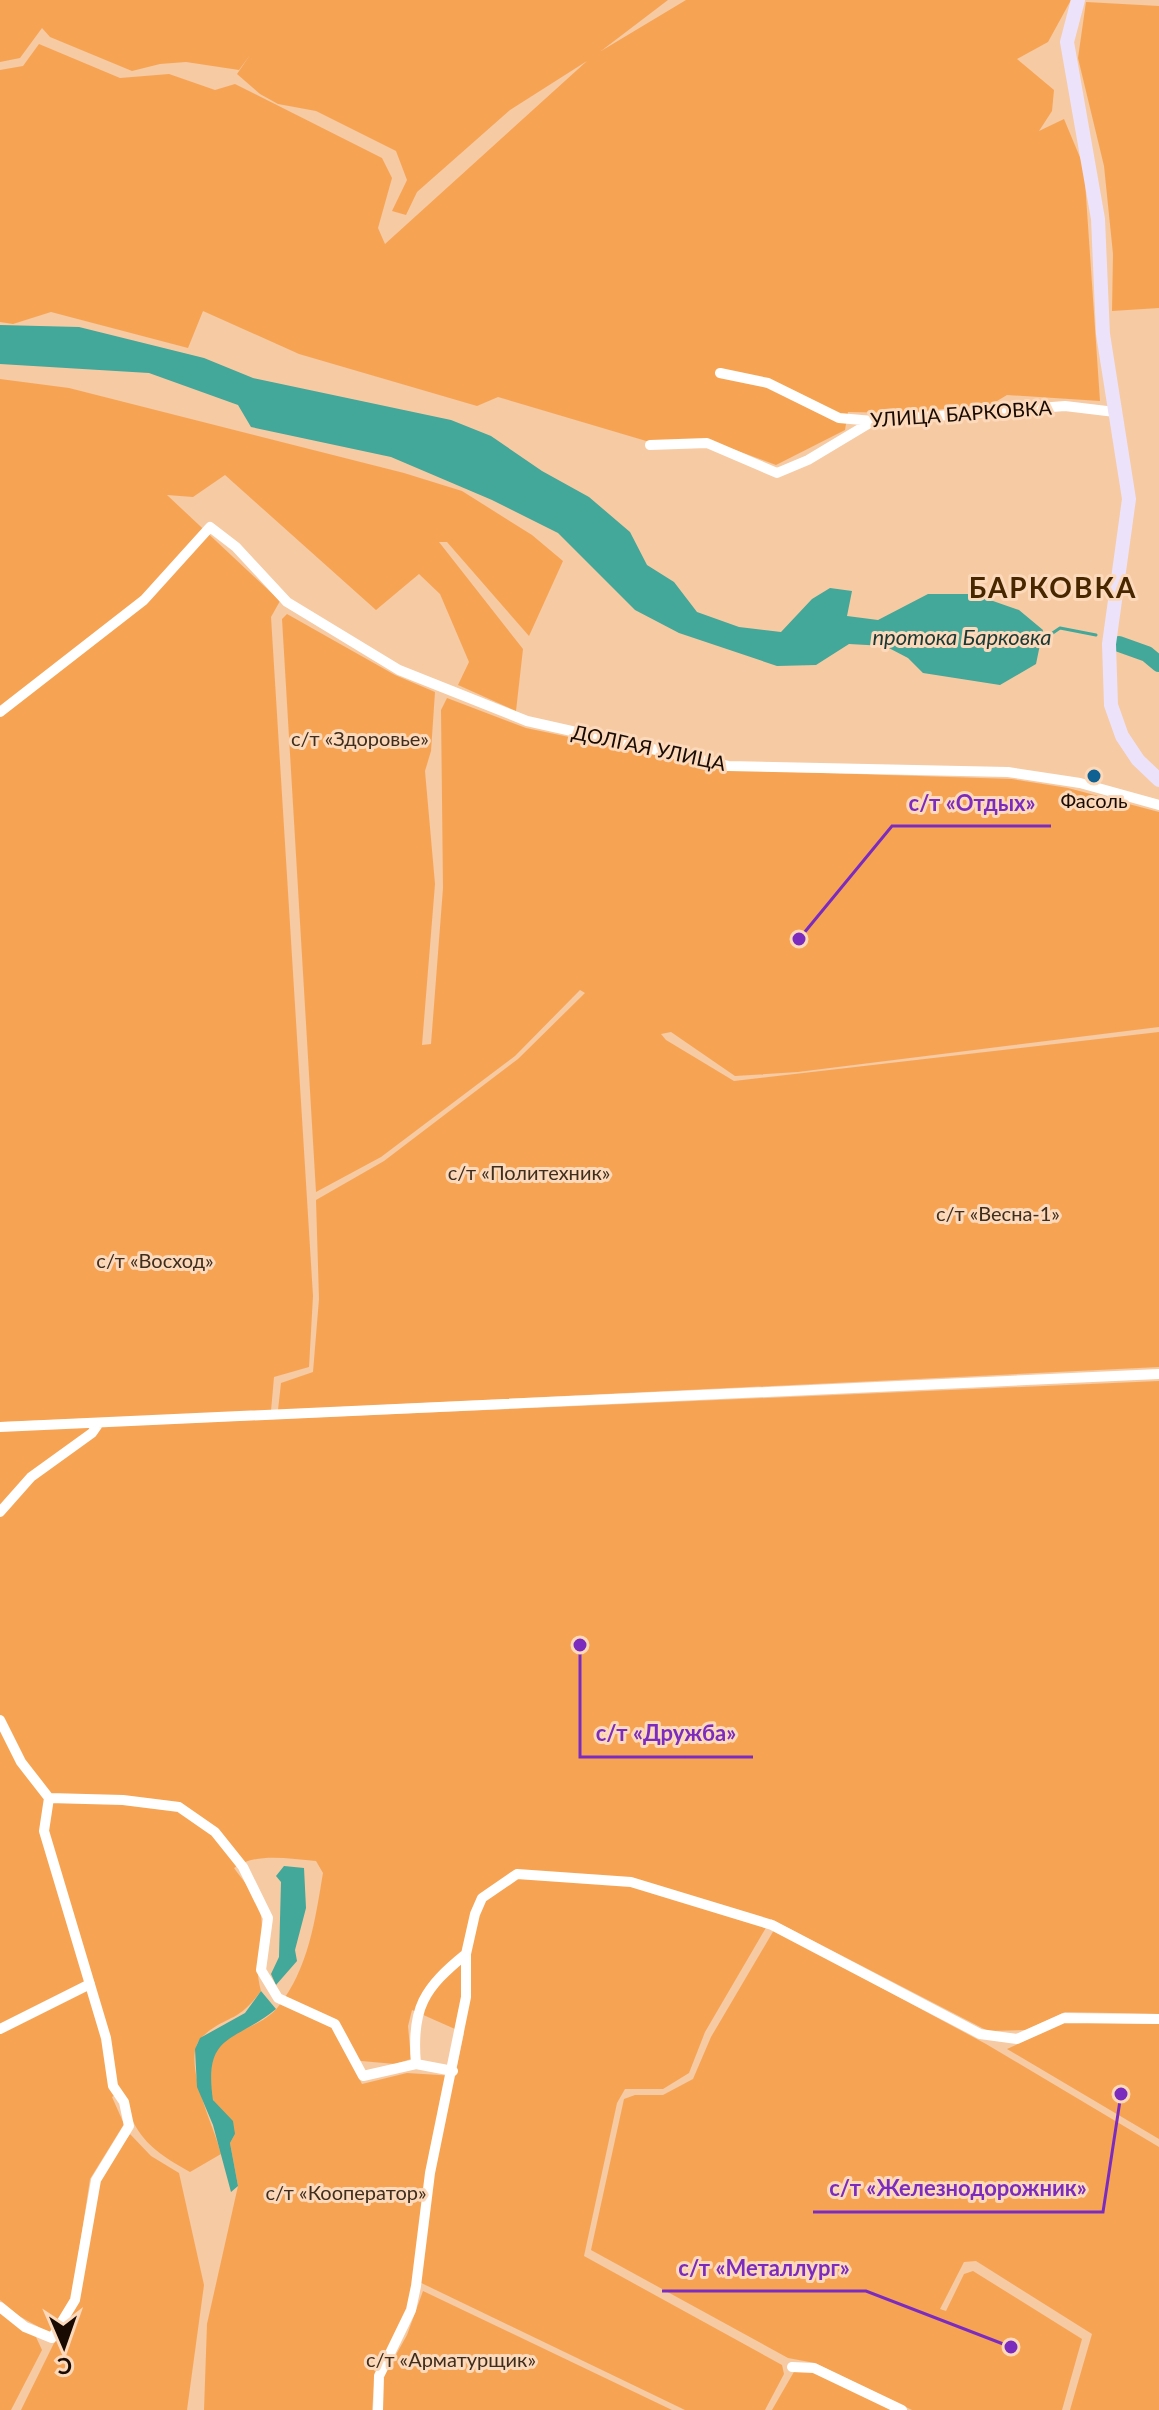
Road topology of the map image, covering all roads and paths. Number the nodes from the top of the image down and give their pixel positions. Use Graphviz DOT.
graph roads {
  1 [pos="1078,0"];
  2 [pos="720,373"];
  3 [pos="1115,412"];
  4 [pos="873,421"];
  5 [pos="650,445"];
  6 [pos="0,712"];
  7 [pos="1159,780"];
  8 [pos="1159,805"];
  9 [pos="1159,1374"];
  10 [pos="99,1423"];
  11 [pos="0,1427"];
  12 [pos="0,1512"];
  13 [pos="0,1720"];
  14 [pos="49,1798"];
  15 [pos="466,1954"];
  16 [pos="90,1984"];
  17 [pos="1159,2019"];
  18 [pos="0,2029"];
  19 [pos="416,2064"];
  20 [pos="453,2071"];
  21 [pos="0,2307"];
  22 [pos="792,2367"];
  23 [pos="378,2410"];
  24 [pos="902,2410"];
  1 -- 3 [label="main road"];
  2 -- 4 [label="street, УЛИЦА БАРКОВКА"];
  3 -- 4 [label="street, УЛИЦА БАРКОВКА"];
  3 -- 7 [label="main road"];
  4 -- 5 [label="street"];
  6 -- 8 [label="street, ДОЛГАЯ УЛИЦА"];
  9 -- 10 [label="street"];
  10 -- 11 [label="street"];
  10 -- 12 [label="street"];
  13 -- 14 [label="street"];
  14 -- 16 [label="street"];
  14 -- 19 [label="street"];
  15 -- 17 [label="street"];
  15 -- 19 [label="street"];
  15 -- 20 [label="street"];
  16 -- 18 [label="street"];
  16 -- 21 [label="street"];
  19 -- 20 [label="street"];
  20 -- 23 [label="street"];
  22 -- 24 [label="street"];
}
